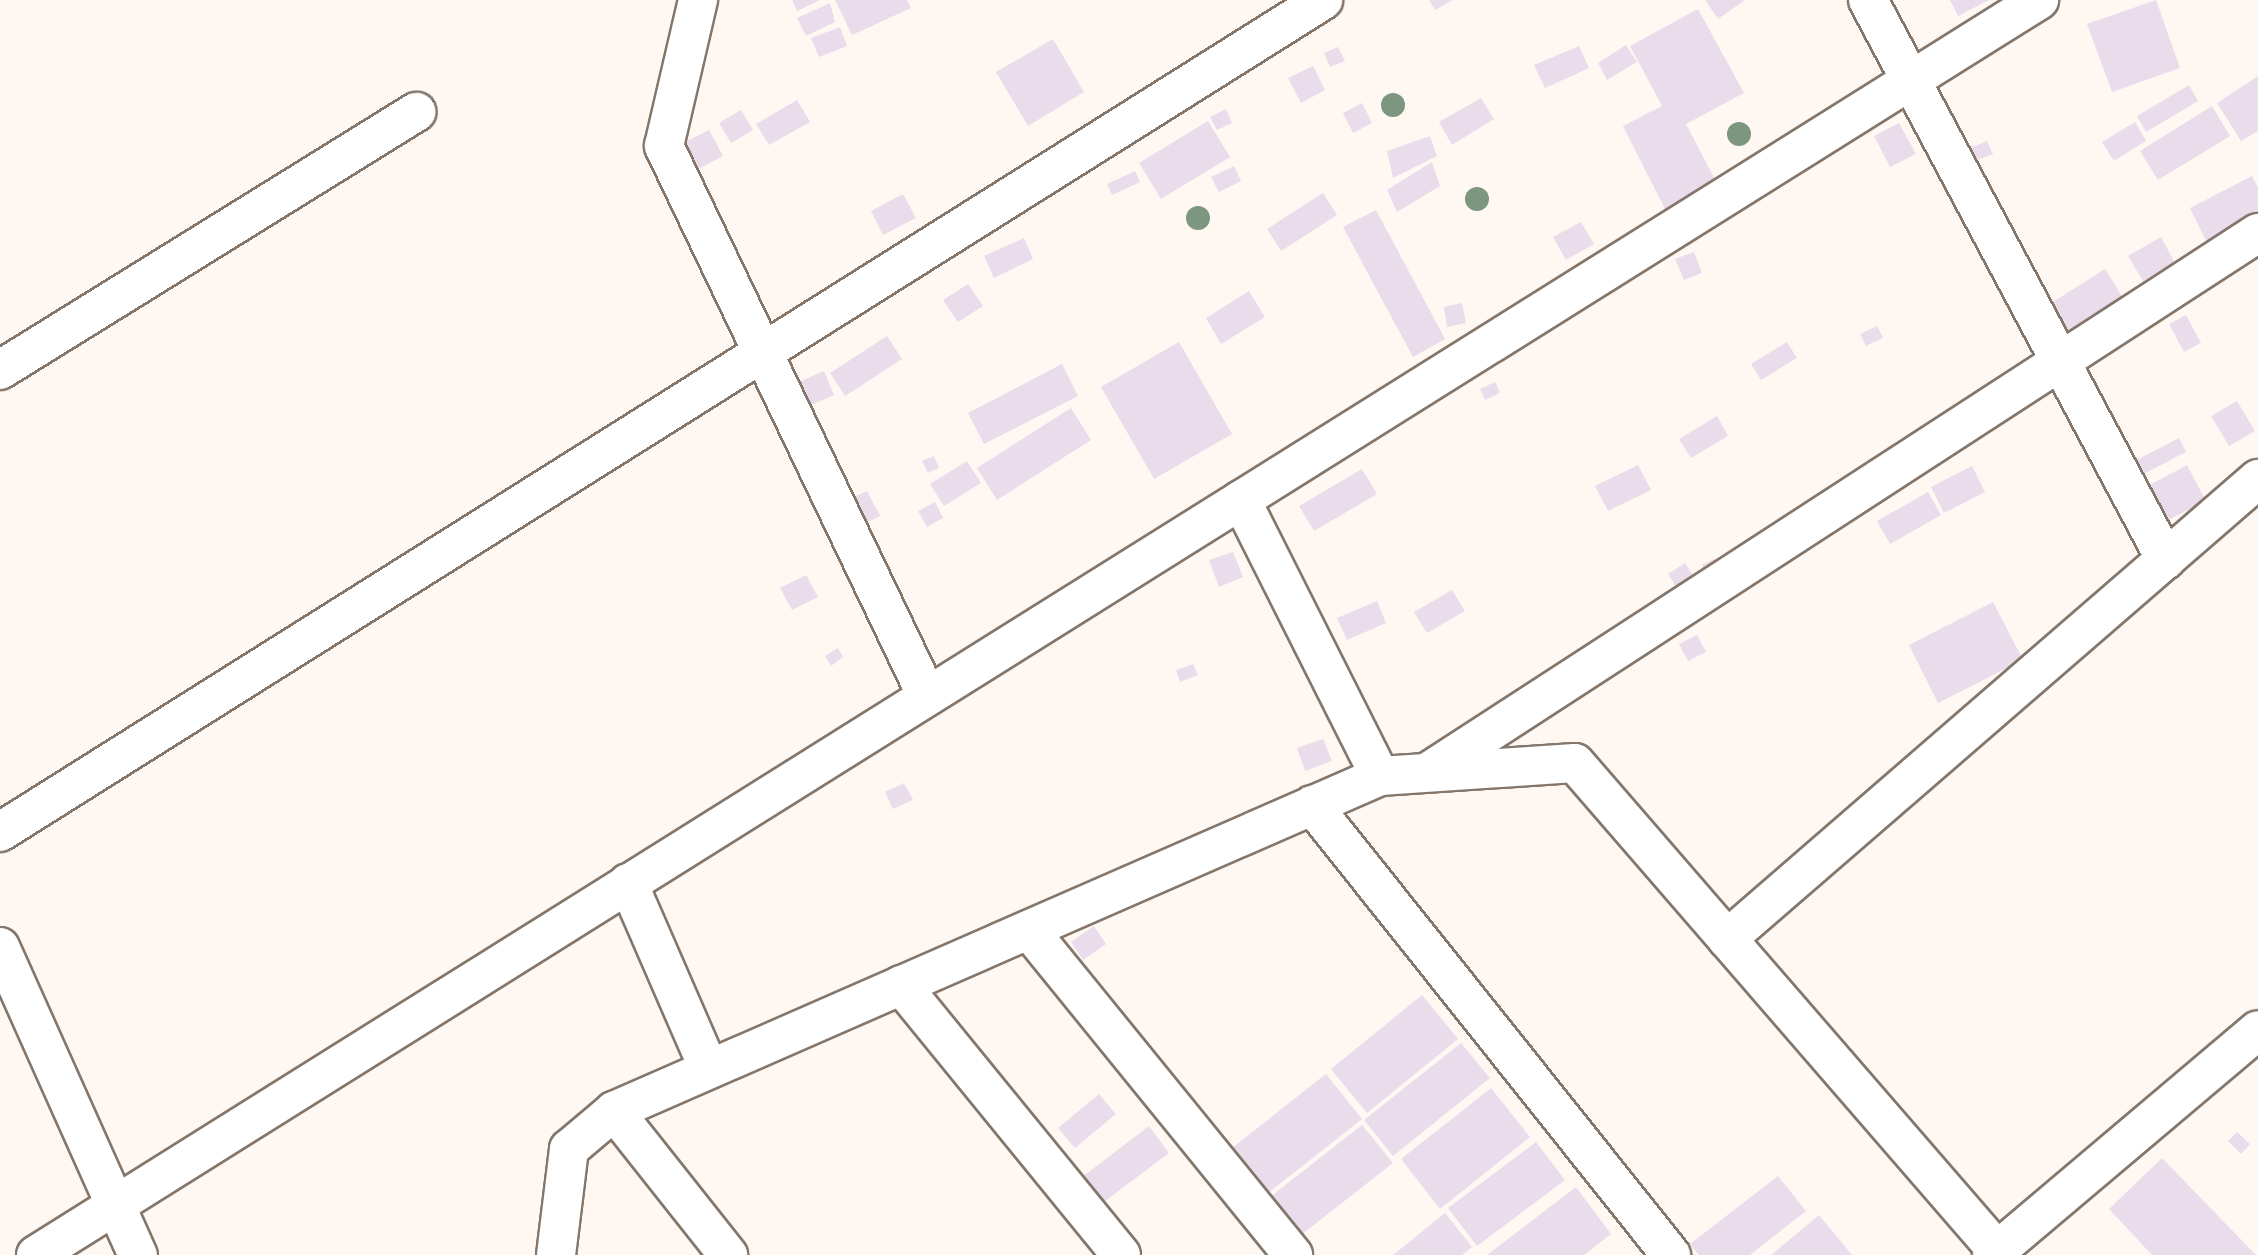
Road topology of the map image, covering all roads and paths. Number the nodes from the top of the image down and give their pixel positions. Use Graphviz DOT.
graph roads {
  1 [pos="698,0"];
  2 [pos="1323,0"];
  3 [pos="1868,0"];
  4 [pos="2039,0"];
  5 [pos="1911,80"];
  6 [pos="416,112"];
  7 [pos="2258,233"];
  8 [pos="763,352"];
  9 [pos="2060,361"];
  10 [pos="0,370"];
  11 [pos="2258,479"];
  12 [pos="1241,500"];
  13 [pos="2166,560"];
  14 [pos="927,696"];
  15 [pos="1426,773"];
  16 [pos="1380,776"];
  17 [pos="1312,805"];
  18 [pos="0,832"];
  19 [pos="628,883"];
  20 [pos="1029,930"];
  21 [pos="1727,939"];
  22 [pos="0,947"];
  23 [pos="901,985"];
  24 [pos="2258,1030"];
  25 [pos="709,1069"];
  26 [pos="614,1111"];
  27 [pos="116,1205"];
  28 [pos="1996,1254"];
  29 [pos="36,1255"];
  30 [pos="138,1255"];
  31 [pos="556,1255"];
  32 [pos="728,1255"];
  33 [pos="1121,1255"];
  34 [pos="1293,1255"];
  35 [pos="1671,1255"];
  1 -- 8 [label="street"];
  2 -- 8 [label="street"];
  3 -- 5 [label="street"];
  4 -- 5 [label="street"];
  5 -- 9 [label="street"];
  5 -- 12 [label="street"];
  6 -- 10 [label="street"];
  7 -- 9 [label="street"];
  8 -- 14 [label="street"];
  8 -- 18 [label="street"];
  9 -- 13 [label="street"];
  9 -- 15 [label="street"];
  11 -- 13 [label="street"];
  12 -- 14 [label="street"];
  12 -- 16 [label="street"];
  13 -- 21 [label="street"];
  14 -- 19 [label="street"];
  15 -- 16 [label="street"];
  15 -- 21 [label="street"];
  16 -- 17 [label="street"];
  17 -- 20 [label="street"];
  17 -- 35 [label="street"];
  19 -- 25 [label="street"];
  19 -- 27 [label="street"];
  20 -- 23 [label="street"];
  20 -- 34 [label="street"];
  21 -- 28 [label="street"];
  22 -- 27 [label="street"];
  23 -- 25 [label="street"];
  23 -- 33 [label="street"];
  24 -- 28 [label="street"];
  25 -- 26 [label="street"];
  26 -- 31 [label="street"];
  26 -- 32 [label="street"];
  27 -- 29 [label="street"];
  27 -- 30 [label="street"];
}
